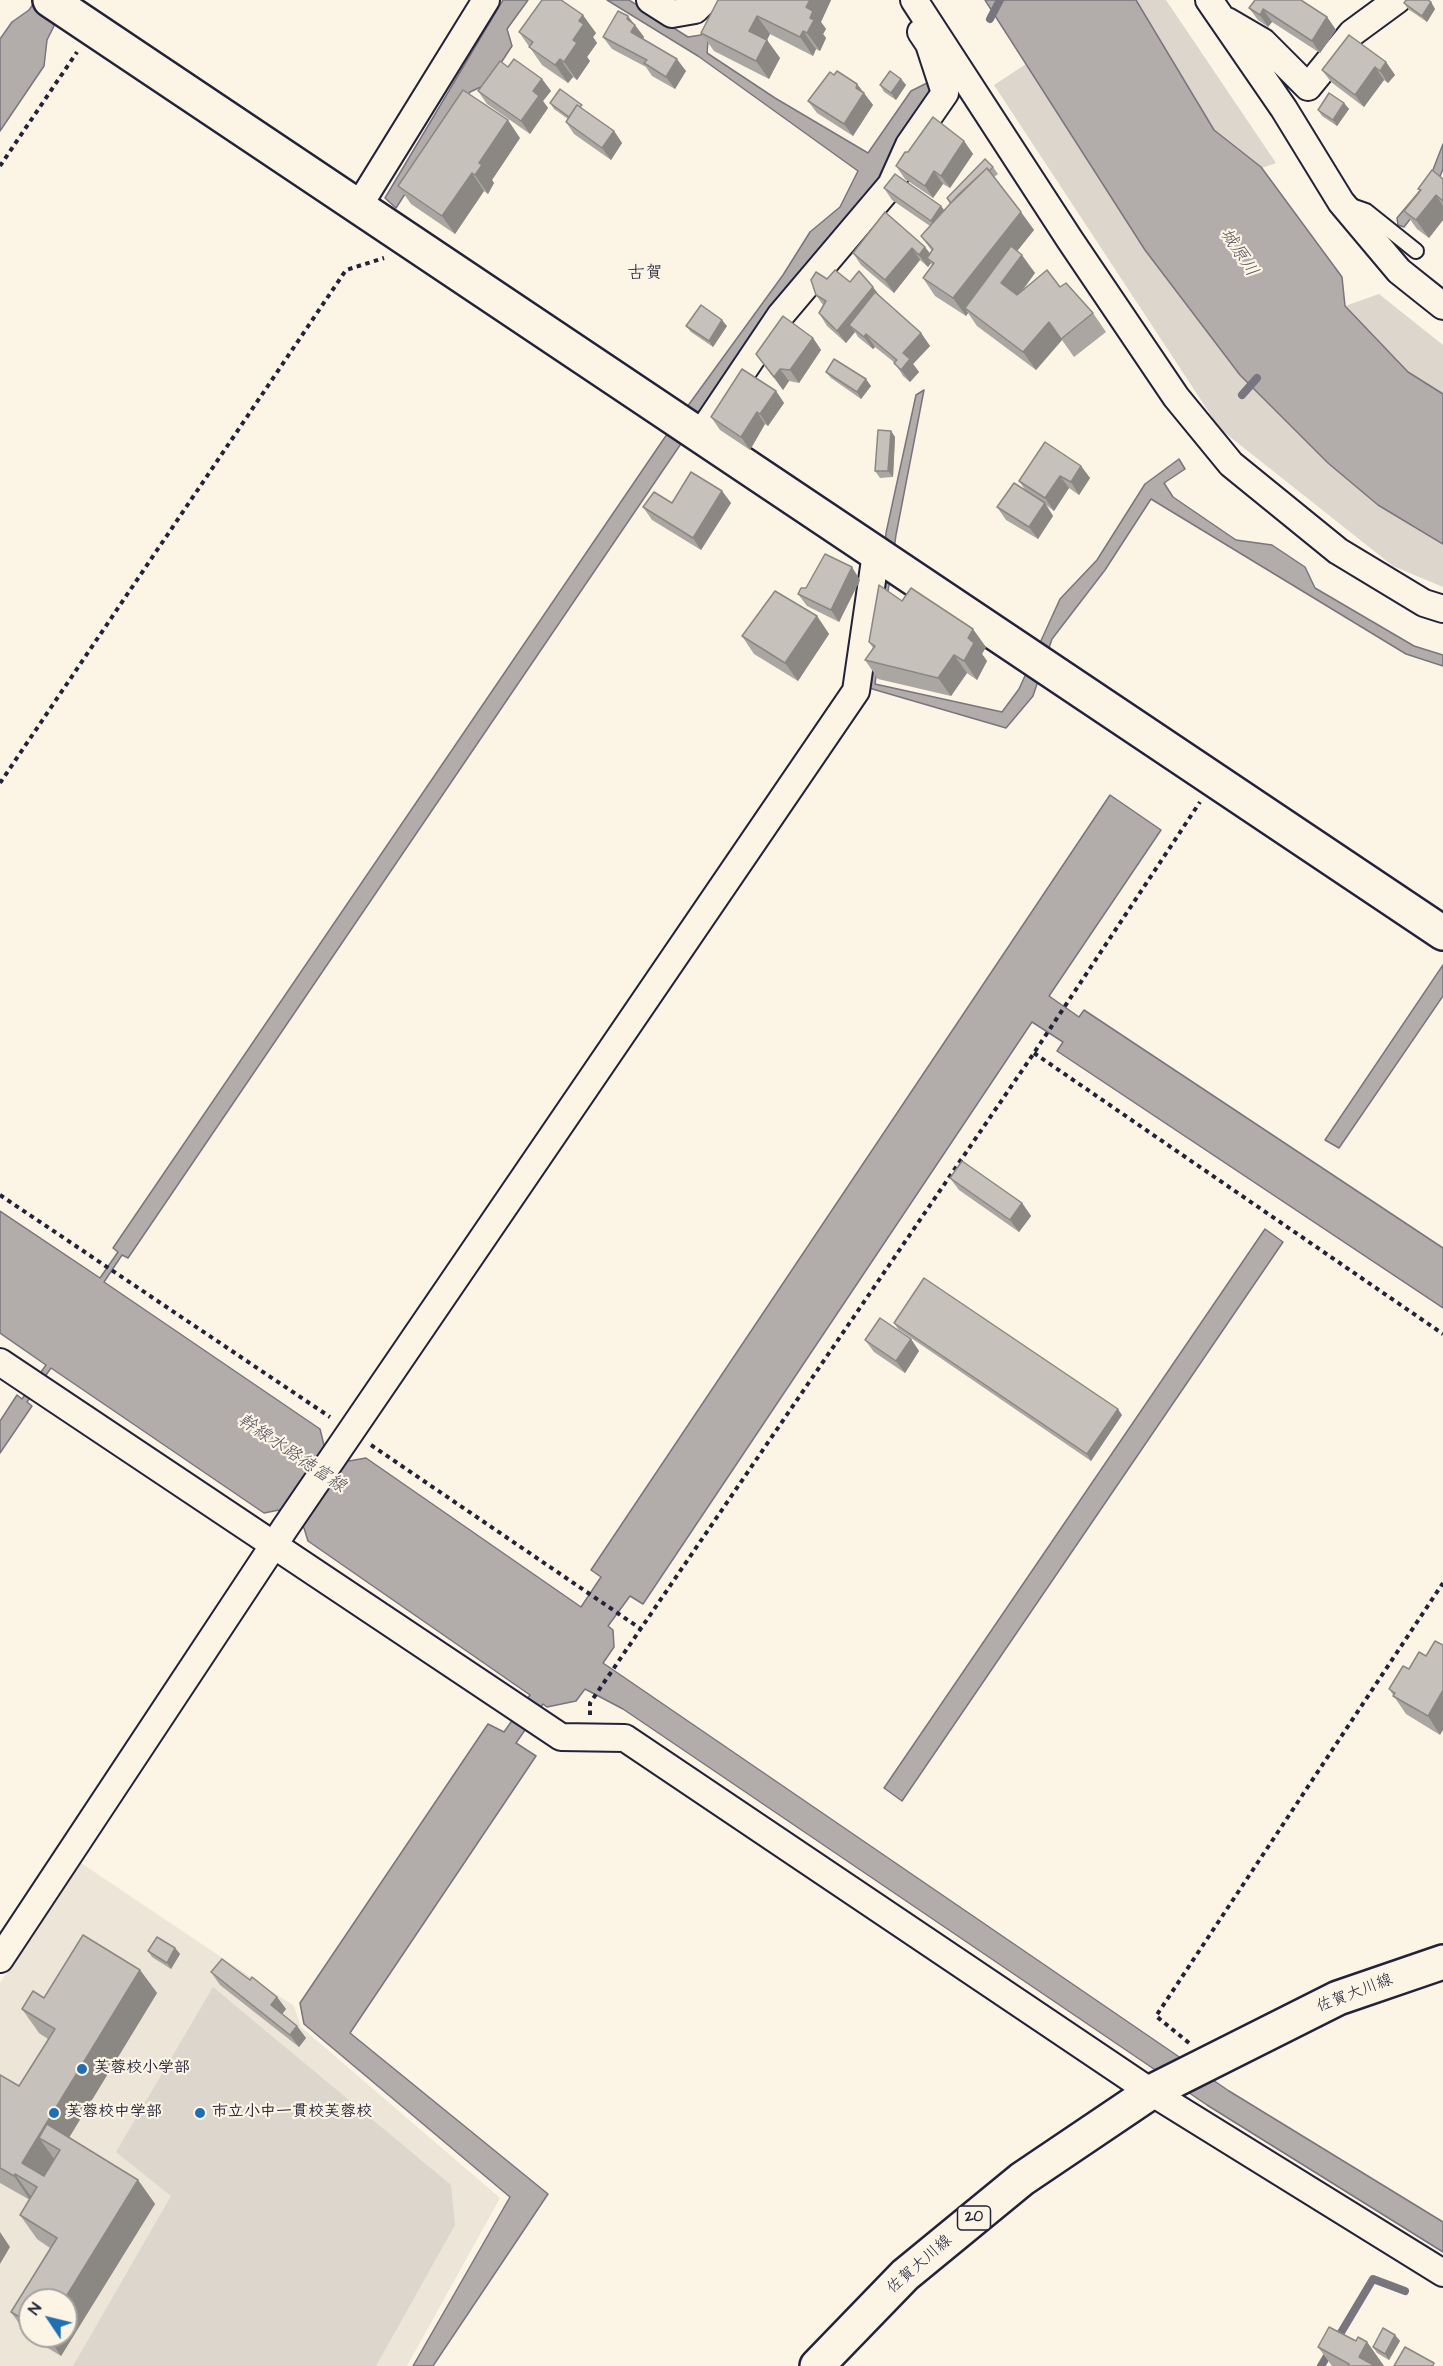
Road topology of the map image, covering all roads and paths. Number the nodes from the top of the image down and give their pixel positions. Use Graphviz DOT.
graph roads {
  1 [pos="486,0"];
  2 [pos="650,0"];
  3 [pos="705,0"];
  4 [pos="904,0"];
  5 [pos="914,0"];
  6 [pos="1397,0"];
  7 [pos="58,5"];
  8 [pos="1214,8"];
  9 [pos="93,29"];
  10 [pos="0,166"];
  11 [pos="1341,202"];
  12 [pos="358,207"];
  13 [pos="405,239"];
  14 [pos="1416,251"];
  15 [pos="1443,306"];
  16 [pos="687,427"];
  17 [pos="884,558"];
  18 [pos="1443,609"];
  19 [pos="1215,779"];
  20 [pos="0,783"];
  21 [pos="1443,933"];
  22 [pos="1034,1053"];
  23 [pos="0,1195"];
  24 [pos="1443,1334"];
  25 [pos="0,1362"];
  26 [pos="346,1439"];
  27 [pos="279,1536"];
  28 [pos="1443,1583"];
  29 [pos="641,1629"];
  30 [pos="590,1703"];
  31 [pos="0,1959"];
  32 [pos="1443,1962"];
  33 [pos="1206,2065"];
  34 [pos="1151,2092"];
  35 [pos="1443,2272"];
  36 [pos="817,2366"];
  1 -- 12 [label="street"];
  2 -- 3 [label="street"];
  4 -- 16 [label="street"];
  5 -- 18 [label="street"];
  6 -- 8 [label="street"];
  7 -- 9 [label="street"];
  8 -- 11 [label="street"];
  9 -- 10 [label="path"];
  9 -- 12 [label="street"];
  11 -- 14 [label="lane"];
  11 -- 15 [label="street"];
  12 -- 13 [label="street"];
  13 -- 16 [label="street"];
  13 -- 20 [label="path"];
  16 -- 17 [label="street"];
  17 -- 19 [label="street"];
  17 -- 26 [label="street"];
  19 -- 21 [label="street"];
  19 -- 22 [label="path"];
  22 -- 24 [label="path"];
  22 -- 29 [label="path"];
  23 -- 26 [label="path"];
  25 -- 27 [label="street"];
  26 -- 27 [label="street"];
  26 -- 29 [label="path"];
  27 -- 31 [label="street"];
  27 -- 34 [label="street"];
  28 -- 33 [label="path"];
  29 -- 30 [label="path"];
  32 -- 33 [label="street, 佐賀大川線 / 20"];
  33 -- 34 [label="street, 20"];
  34 -- 35 [label="street"];
  34 -- 36 [label="street, 佐賀大川線 / 20"];
}
